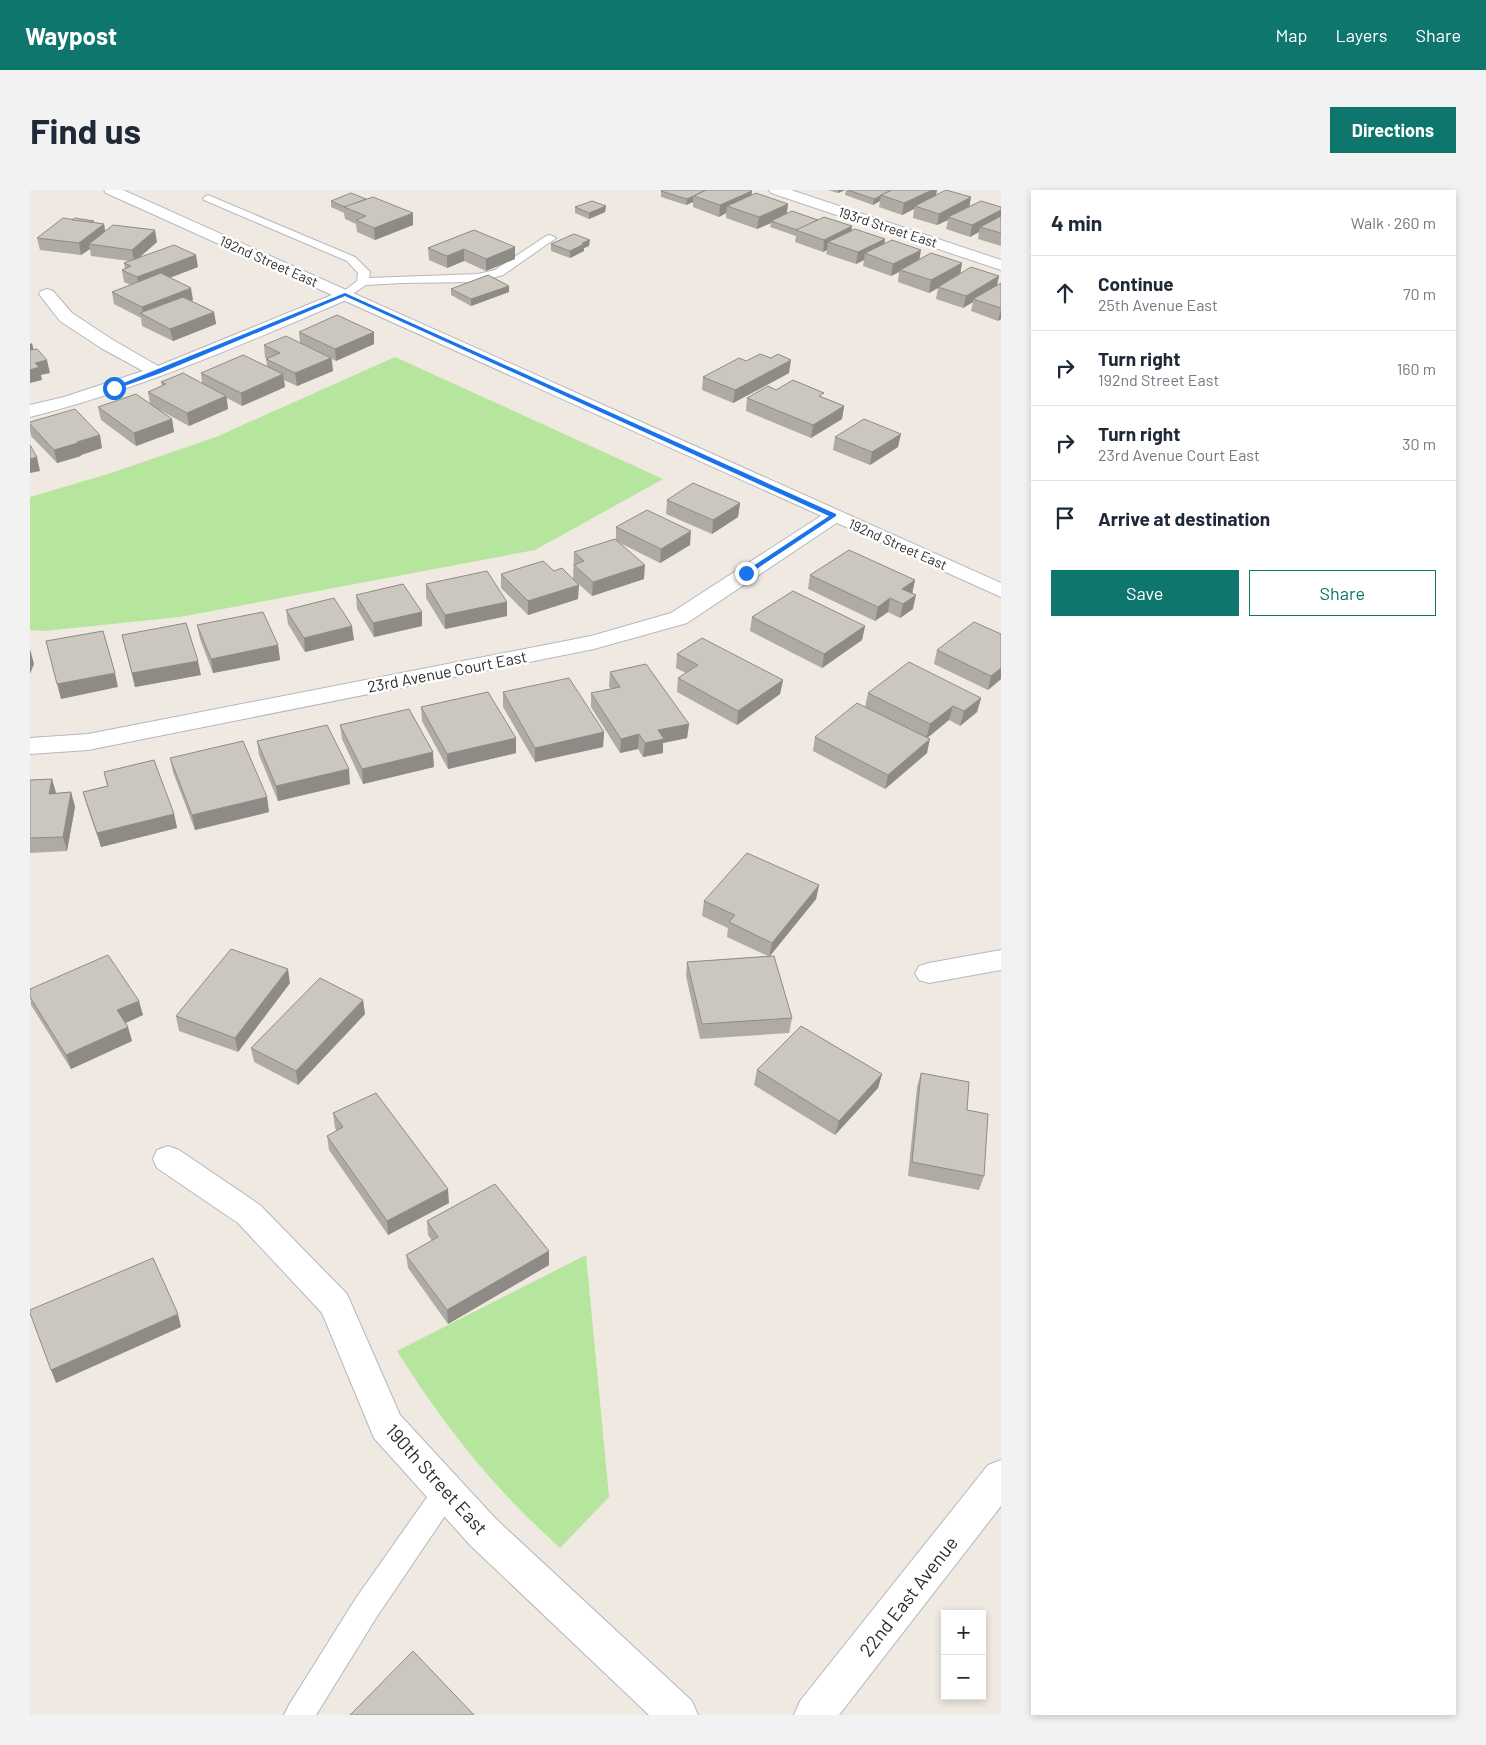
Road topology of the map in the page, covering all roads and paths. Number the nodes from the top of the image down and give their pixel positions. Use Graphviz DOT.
graph roads {
  1 [pos="111,190"];
  2 [pos="776,190"];
  3 [pos="208,198"];
  4 [pos="550,238"];
  5 [pos="1001,264"];
  6 [pos="363,282"];
  7 [pos="47,294"];
  8 [pos="345,295"];
  9 [pos="156,372"];
  10 [pos="30,411"];
  11 [pos="834,516"];
  12 [pos="1001,591"];
  13 [pos="30,746"];
  14 [pos="1001,960"];
  15 [pos="929,973"];
  16 [pos="168,1159"];
  17 [pos="1001,1477"];
  18 [pos="446,1492"];
  19 [pos="298,1715"];
  20 [pos="678,1715"];
  21 [pos="814,1715"];
  1 -- 8 [label="street, 192nd Street East"];
  2 -- 5 [label="street, 193rd Street East"];
  3 -- 6 [label="lane"];
  4 -- 6 [label="lane"];
  6 -- 8 [label="lane"];
  7 -- 9 [label="street"];
  8 -- 9 [label="street"];
  8 -- 11 [label="street, 192nd Street East"];
  9 -- 10 [label="street"];
  11 -- 12 [label="street, 192nd Street East"];
  11 -- 13 [label="street, 23rd Avenue Court East"];
  14 -- 15 [label="street"];
  16 -- 18 [label="street, 190th Street East"];
  17 -- 21 [label="street, 22nd East Avenue"];
  18 -- 19 [label="lane"];
  18 -- 20 [label="street, 190th Street East"];
}
